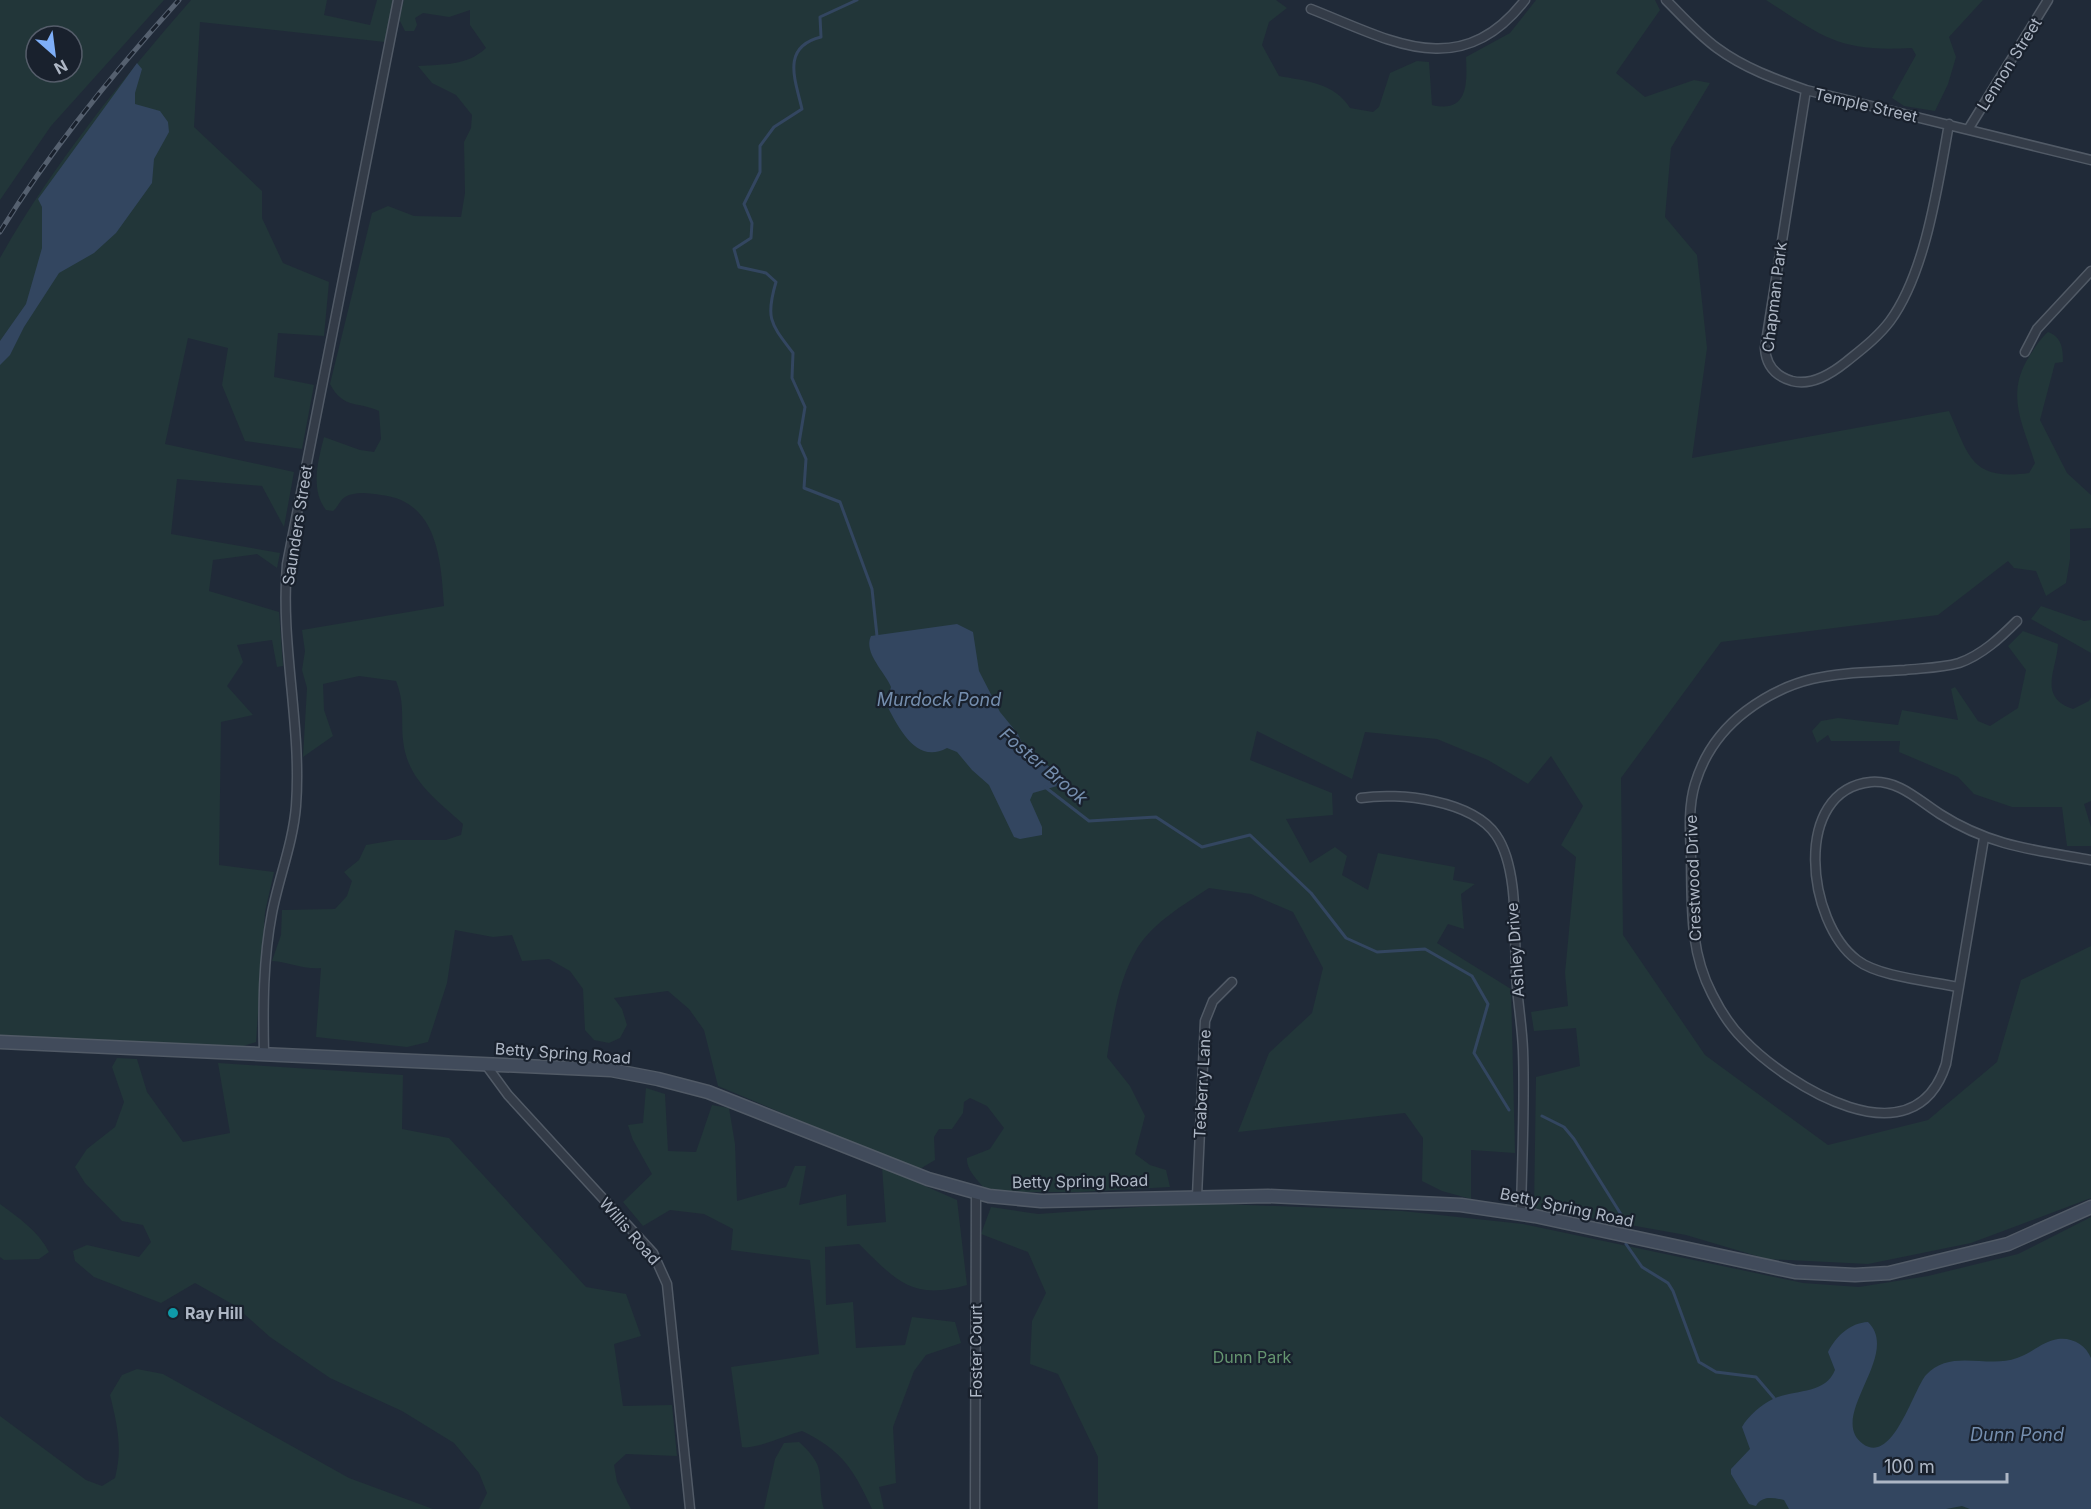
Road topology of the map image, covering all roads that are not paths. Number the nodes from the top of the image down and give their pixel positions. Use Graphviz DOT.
graph roads {
  1 [pos="398,0"];
  2 [pos="1525,0"];
  3 [pos="1666,0"];
  4 [pos="2049,0"];
  5 [pos="1311,9"];
  6 [pos="1806,90"];
  7 [pos="1949,124"];
  8 [pos="1969,128"];
  9 [pos="2091,160"];
  10 [pos="2091,271"];
  11 [pos="2025,352"];
  12 [pos="2017,621"];
  13 [pos="1361,798"];
  14 [pos="1984,838"];
  15 [pos="2091,860"];
  16 [pos="1232,982"];
  17 [pos="1958,987"];
  18 [pos="0,1042"];
  19 [pos="264,1054"];
  20 [pos="486,1065"];
  21 [pos="976,1194"];
  22 [pos="1197,1196"];
  23 [pos="2091,1206"];
  24 [pos="1521,1213"];
  25 [pos="690,1509"];
  26 [pos="975,1509"];
  1 -- 19 [label="street, Saunders Street"];
  2 -- 5 [label="street"];
  3 -- 6 [label="street, Temple Street"];
  4 -- 8 [label="street, Lennon Street"];
  6 -- 7 [label="street, Temple Street"];
  6 -- 7 [label="street, Chapman Park"];
  7 -- 8 [label="street, Temple Street"];
  8 -- 9 [label="street, Temple Street"];
  10 -- 11 [label="street"];
  12 -- 17 [label="street, Crestwood Drive"];
  13 -- 24 [label="street, Ashley Drive"];
  14 -- 15 [label="street"];
  14 -- 17 [label="street, Crestwood Drive"];
  14 -- 17 [label="street"];
  16 -- 22 [label="street, Teaberry Lane"];
  18 -- 19 [label="street, Betty Spring Road"];
  19 -- 20 [label="street, Betty Spring Road"];
  20 -- 21 [label="street, Betty Spring Road"];
  20 -- 25 [label="street, Willis Road"];
  21 -- 22 [label="street, Betty Spring Road"];
  21 -- 26 [label="street, Foster Court"];
  22 -- 24 [label="street, Betty Spring Road"];
  23 -- 24 [label="street, Betty Spring Road"];
}
